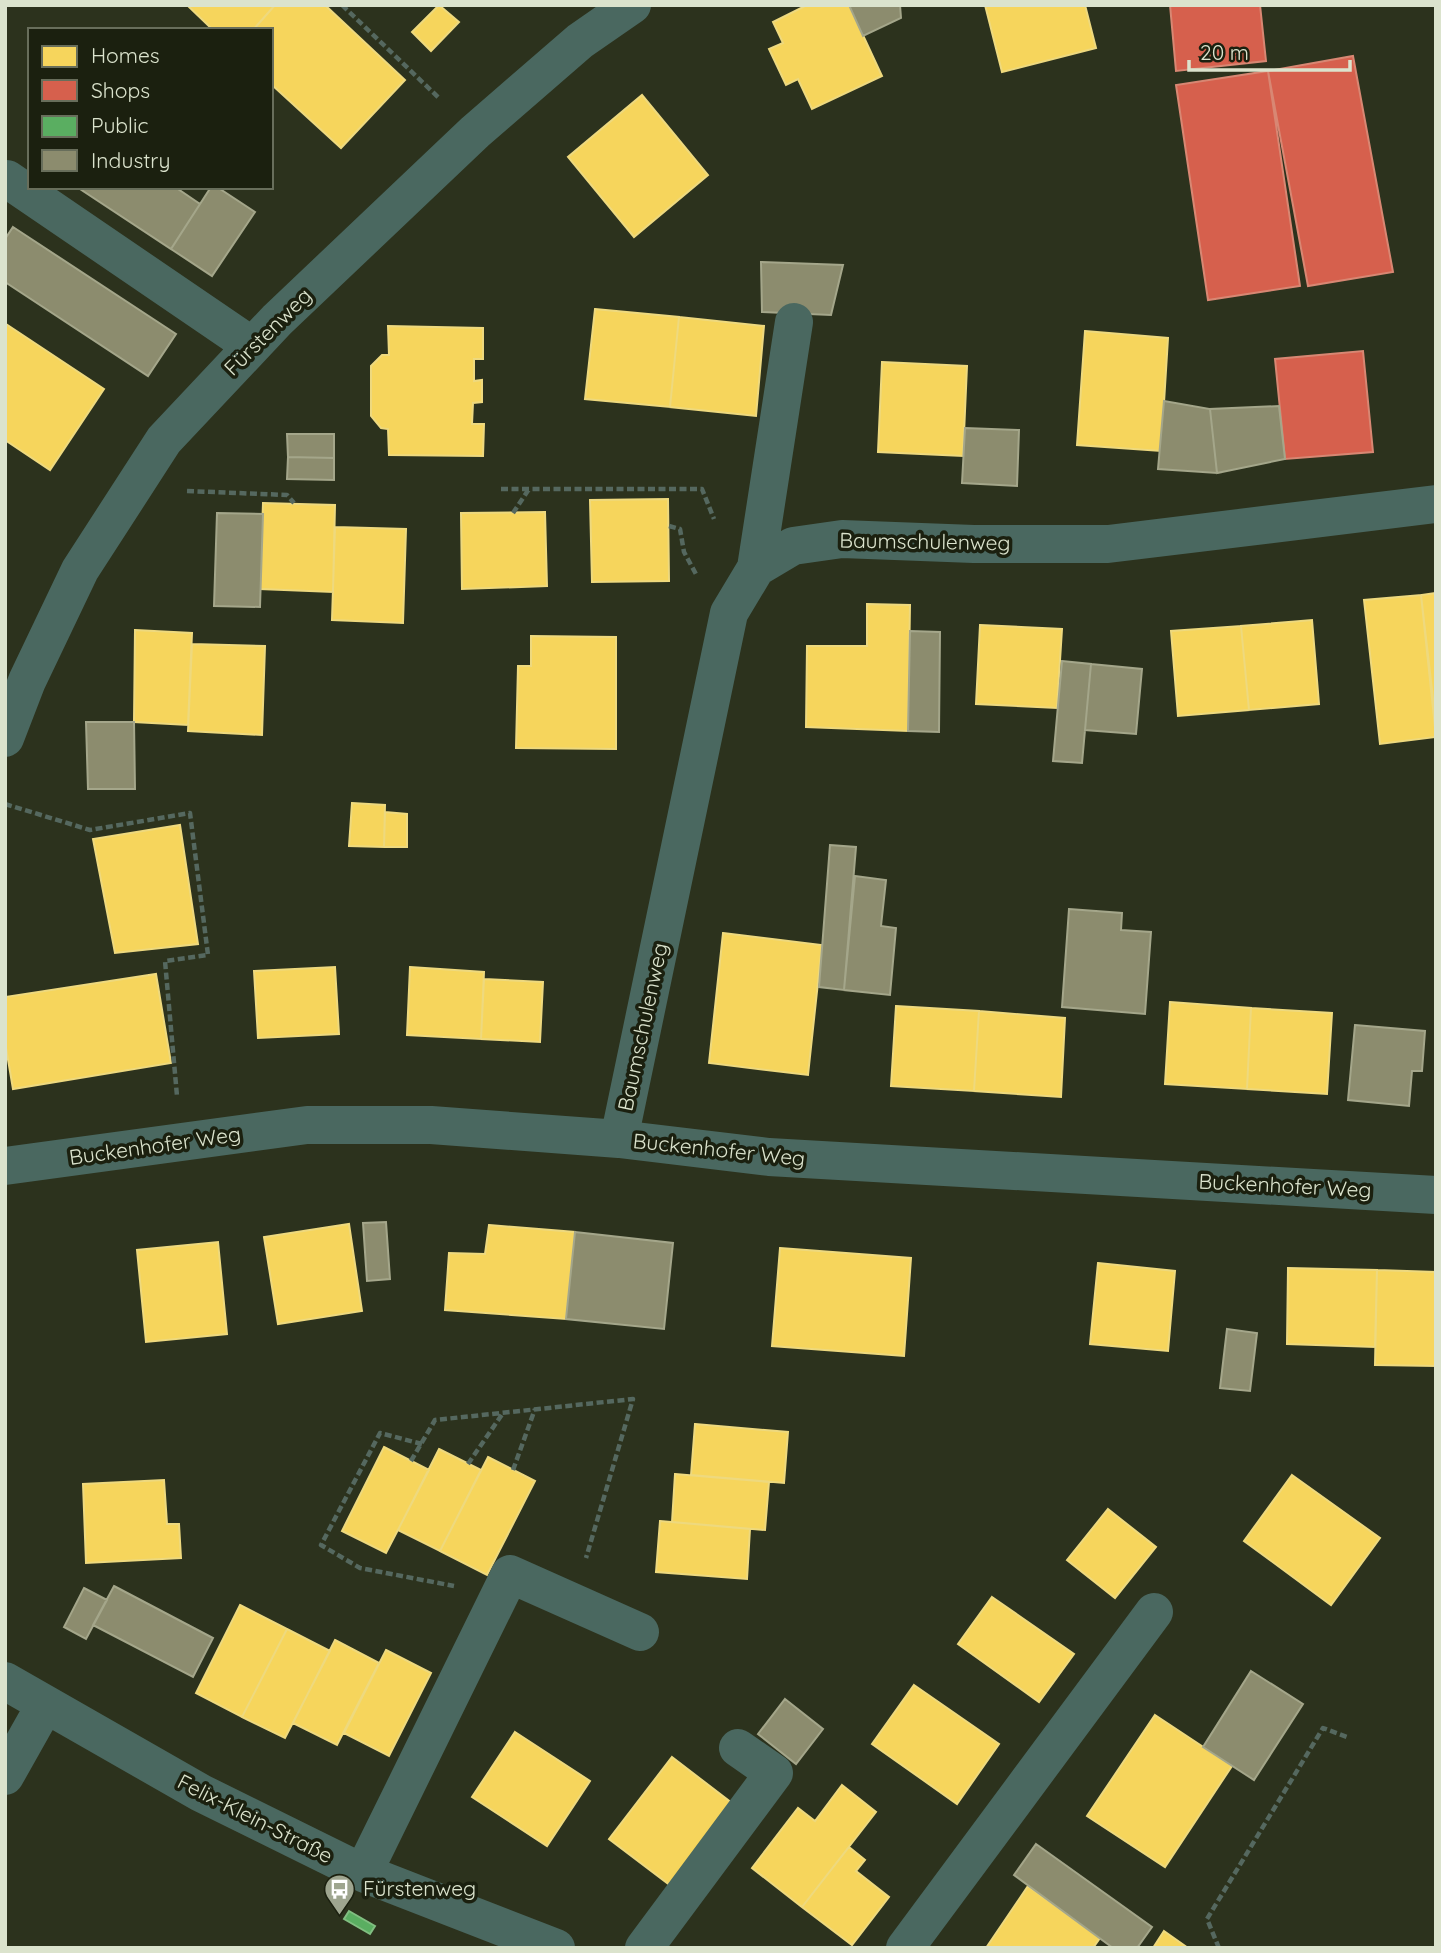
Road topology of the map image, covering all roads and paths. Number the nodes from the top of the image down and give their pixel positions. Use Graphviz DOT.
graph roads {
  1 [pos="342,5"];
  2 [pos="632,5"];
  3 [pos="475,132"];
  4 [pos="7,179"];
  5 [pos="794,322"];
  6 [pos="252,346"];
  7 [pos="130,489"];
  8 [pos="501,489"];
  9 [pos="529,489"];
  10 [pos="294,503"];
  11 [pos="1436,503"];
  12 [pos="513,513"];
  13 [pos="758,556"];
  14 [pos="5,738"];
  15 [pos="5,803"];
  16 [pos="619,1139"];
  17 [pos="181,1143"];
  18 [pos="5,1166"];
  19 [pos="1436,1195"];
  20 [pos="535,1409"];
  21 [pos="503,1412"];
  22 [pos="422,1444"];
  23 [pos="411,1461"];
  24 [pos="468,1464"];
  25 [pos="513,1469"];
  26 [pos="500,1594"];
  27 [pos="572,1602"];
  28 [pos="1154,1612"];
  29 [pos="640,1632"];
  30 [pos="5,1681"];
  31 [pos="45,1705"];
  32 [pos="1347,1737"];
  33 [pos="738,1748"];
  34 [pos="5,1776"];
  35 [pos="363,1873"];
  36 [pos="556,1948"];
  37 [pos="643,1948"];
  38 [pos="905,1948"];
  39 [pos="1219,1948"];
  1 -- 3 [label="path"];
  2 -- 3 [label="street, Fürstenweg"];
  3 -- 6 [label="street, Fürstenweg"];
  4 -- 6 [label="street"];
  5 -- 13 [label="street"];
  6 -- 7 [label="street, Fürstenweg"];
  7 -- 10 [label="path"];
  7 -- 14 [label="street, Fürstenweg"];
  8 -- 9 [label="path"];
  9 -- 12 [label="path"];
  9 -- 13 [label="path"];
  11 -- 13 [label="street, Baumschulenweg"];
  13 -- 16 [label="street, Baumschulenweg"];
  15 -- 17 [label="path"];
  16 -- 17 [label="street, Buckenhofer Weg"];
  16 -- 19 [label="street, Buckenhofer Weg"];
  17 -- 18 [label="street, Buckenhofer Weg"];
  20 -- 21 [label="path"];
  20 -- 25 [label="path"];
  20 -- 27 [label="path"];
  21 -- 22 [label="path"];
  21 -- 24 [label="path"];
  22 -- 23 [label="path"];
  22 -- 26 [label="path"];
  26 -- 27 [label="street"];
  26 -- 35 [label="street"];
  27 -- 29 [label="street"];
  28 -- 38 [label="street"];
  30 -- 31 [label="street, Felix-Klein-Straße"];
  31 -- 34 [label="street"];
  31 -- 35 [label="street, Felix-Klein-Straße"];
  32 -- 39 [label="path"];
  33 -- 37 [label="street"];
  35 -- 36 [label="street, Felix-Klein-Straße"];
}
